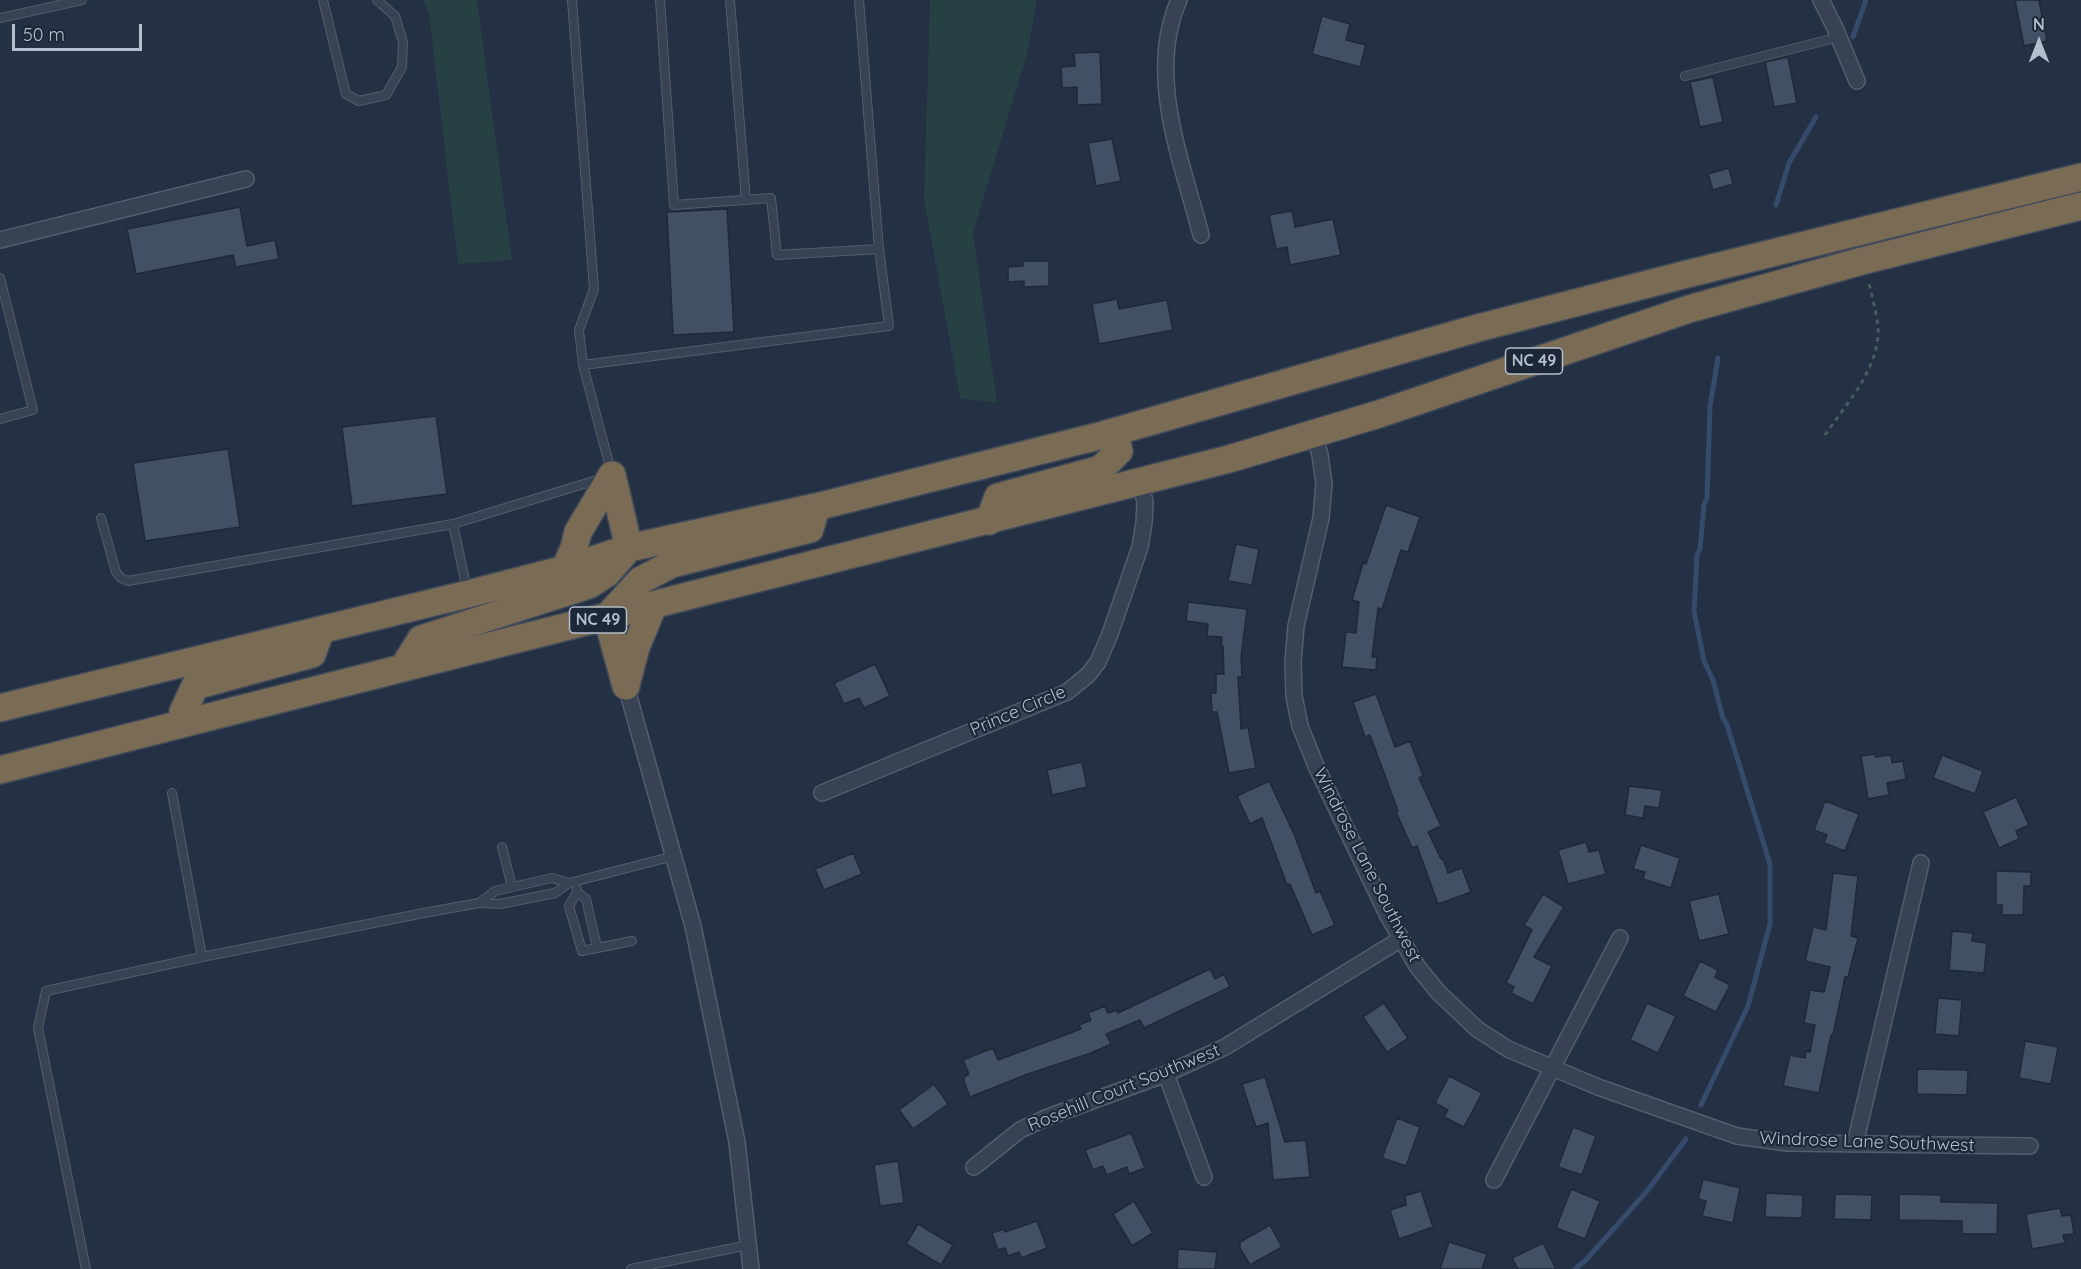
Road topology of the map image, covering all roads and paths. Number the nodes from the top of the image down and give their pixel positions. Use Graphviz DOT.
graph roads {
  1 [pos="82,0"];
  2 [pos="323,0"];
  3 [pos="377,0"];
  4 [pos="572,0"];
  5 [pos="660,0"];
  6 [pos="730,0"];
  7 [pos="859,0"];
  8 [pos="1179,0"];
  9 [pos="1821,0"];
  10 [pos="0,18"];
  11 [pos="1839,37"];
  12 [pos="1685,76"];
  13 [pos="1857,81"];
  14 [pos="2081,177"];
  15 [pos="246,179"];
  16 [pos="746,200"];
  17 [pos="2081,206"];
  18 [pos="1201,235"];
  19 [pos="0,240"];
  20 [pos="879,249"];
  21 [pos="1863,261"];
  22 [pos="0,278"];
  23 [pos="583,366"];
  24 [pos="0,419"];
  25 [pos="1114,432"];
  26 [pos="1314,434"];
  27 [pos="1825,435"];
  28 [pos="612,476"];
  29 [pos="1140,482"];
  30 [pos="816,507"];
  31 [pos="100,518"];
  32 [pos="989,521"];
  33 [pos="453,524"];
  34 [pos="629,548"];
  35 [pos="565,569"];
  36 [pos="468,594"];
  37 [pos="653,606"];
  38 [pos="607,617"];
  39 [pos="321,630"];
  40 [pos="403,668"];
  41 [pos="626,686"];
  42 [pos="0,708"];
  43 [pos="186,722"];
  44 [pos="0,770"];
  45 [pos="172,793"];
  46 [pos="822,793"];
  47 [pos="502,847"];
  48 [pos="674,856"];
  49 [pos="1922,863"];
  50 [pos="572,882"];
  51 [pos="512,887"];
  52 [pos="578,892"];
  53 [pos="479,903"];
  54 [pos="1620,938"];
  55 [pos="1401,939"];
  56 [pos="632,941"];
  57 [pos="597,947"];
  58 [pos="202,957"];
  59 [pos="1551,1068"];
  60 [pos="1166,1074"];
  61 [pos="1855,1144"];
  62 [pos="2030,1146"];
  63 [pos="974,1167"];
  64 [pos="1204,1177"];
  65 [pos="1494,1180"];
  66 [pos="748,1245"];
  67 [pos="86,1269"];
  68 [pos="631,1269"];
  69 [pos="751,1269"];
  1 -- 10 [label="lane"];
  2 -- 3 [label="lane"];
  4 -- 23 [label="lane"];
  5 -- 16 [label="lane"];
  6 -- 16 [label="lane"];
  7 -- 20 [label="lane"];
  8 -- 18 [label="street"];
  9 -- 11 [label="street"];
  11 -- 12 [label="lane"];
  11 -- 13 [label="street"];
  14 -- 25 [label="highway, NC 49"];
  15 -- 19 [label="street"];
  16 -- 20 [label="lane"];
  17 -- 21 [label="highway, NC 49"];
  20 -- 23 [label="lane"];
  21 -- 26 [label="highway, NC 49"];
  21 -- 27 [label="path"];
  22 -- 24 [label="lane"];
  23 -- 28 [label="lane"];
  25 -- 30 [label="highway, NC 49"];
  25 -- 32 [label="highway"];
  26 -- 29 [label="highway, NC 49"];
  26 -- 55 [label="street, Windrose Lane Southwest"];
  28 -- 33 [label="lane"];
  28 -- 34 [label="highway"];
  28 -- 35 [label="highway"];
  29 -- 32 [label="highway, NC 49"];
  29 -- 46 [label="street, Prince Circle"];
  30 -- 34 [label="highway, NC 49"];
  30 -- 38 [label="highway"];
  31 -- 33 [label="lane"];
  32 -- 37 [label="highway, NC 49"];
  33 -- 36 [label="lane"];
  34 -- 35 [label="highway, NC 49"];
  34 -- 40 [label="highway"];
  35 -- 36 [label="highway, NC 49"];
  36 -- 39 [label="highway, NC 49"];
  37 -- 38 [label="highway, NC 49"];
  37 -- 41 [label="highway"];
  38 -- 40 [label="highway, NC 49"];
  38 -- 41 [label="highway"];
  39 -- 42 [label="highway, NC 49"];
  39 -- 43 [label="highway"];
  40 -- 43 [label="highway, NC 49"];
  41 -- 48 [label="street"];
  43 -- 44 [label="highway, NC 49"];
  45 -- 58 [label="lane"];
  47 -- 51 [label="lane"];
  48 -- 50 [label="lane"];
  48 -- 66 [label="street"];
  49 -- 61 [label="street"];
  50 -- 51 [label="lane"];
  50 -- 52 [label="lane"];
  50 -- 53 [label="lane"];
  51 -- 53 [label="lane"];
  52 -- 57 [label="lane"];
  52 -- 57 [label="lane"];
  53 -- 58 [label="lane"];
  54 -- 59 [label="street"];
  55 -- 59 [label="street, Windrose Lane Southwest"];
  55 -- 60 [label="street, Rosehill Court Southwest"];
  56 -- 57 [label="lane"];
  58 -- 67 [label="lane"];
  59 -- 61 [label="street, Windrose Lane Southwest"];
  59 -- 65 [label="street"];
  60 -- 63 [label="street, Rosehill Court Southwest"];
  60 -- 64 [label="street"];
  61 -- 62 [label="street, Windrose Lane Southwest"];
  66 -- 68 [label="lane"];
  66 -- 69 [label="street"];
}
